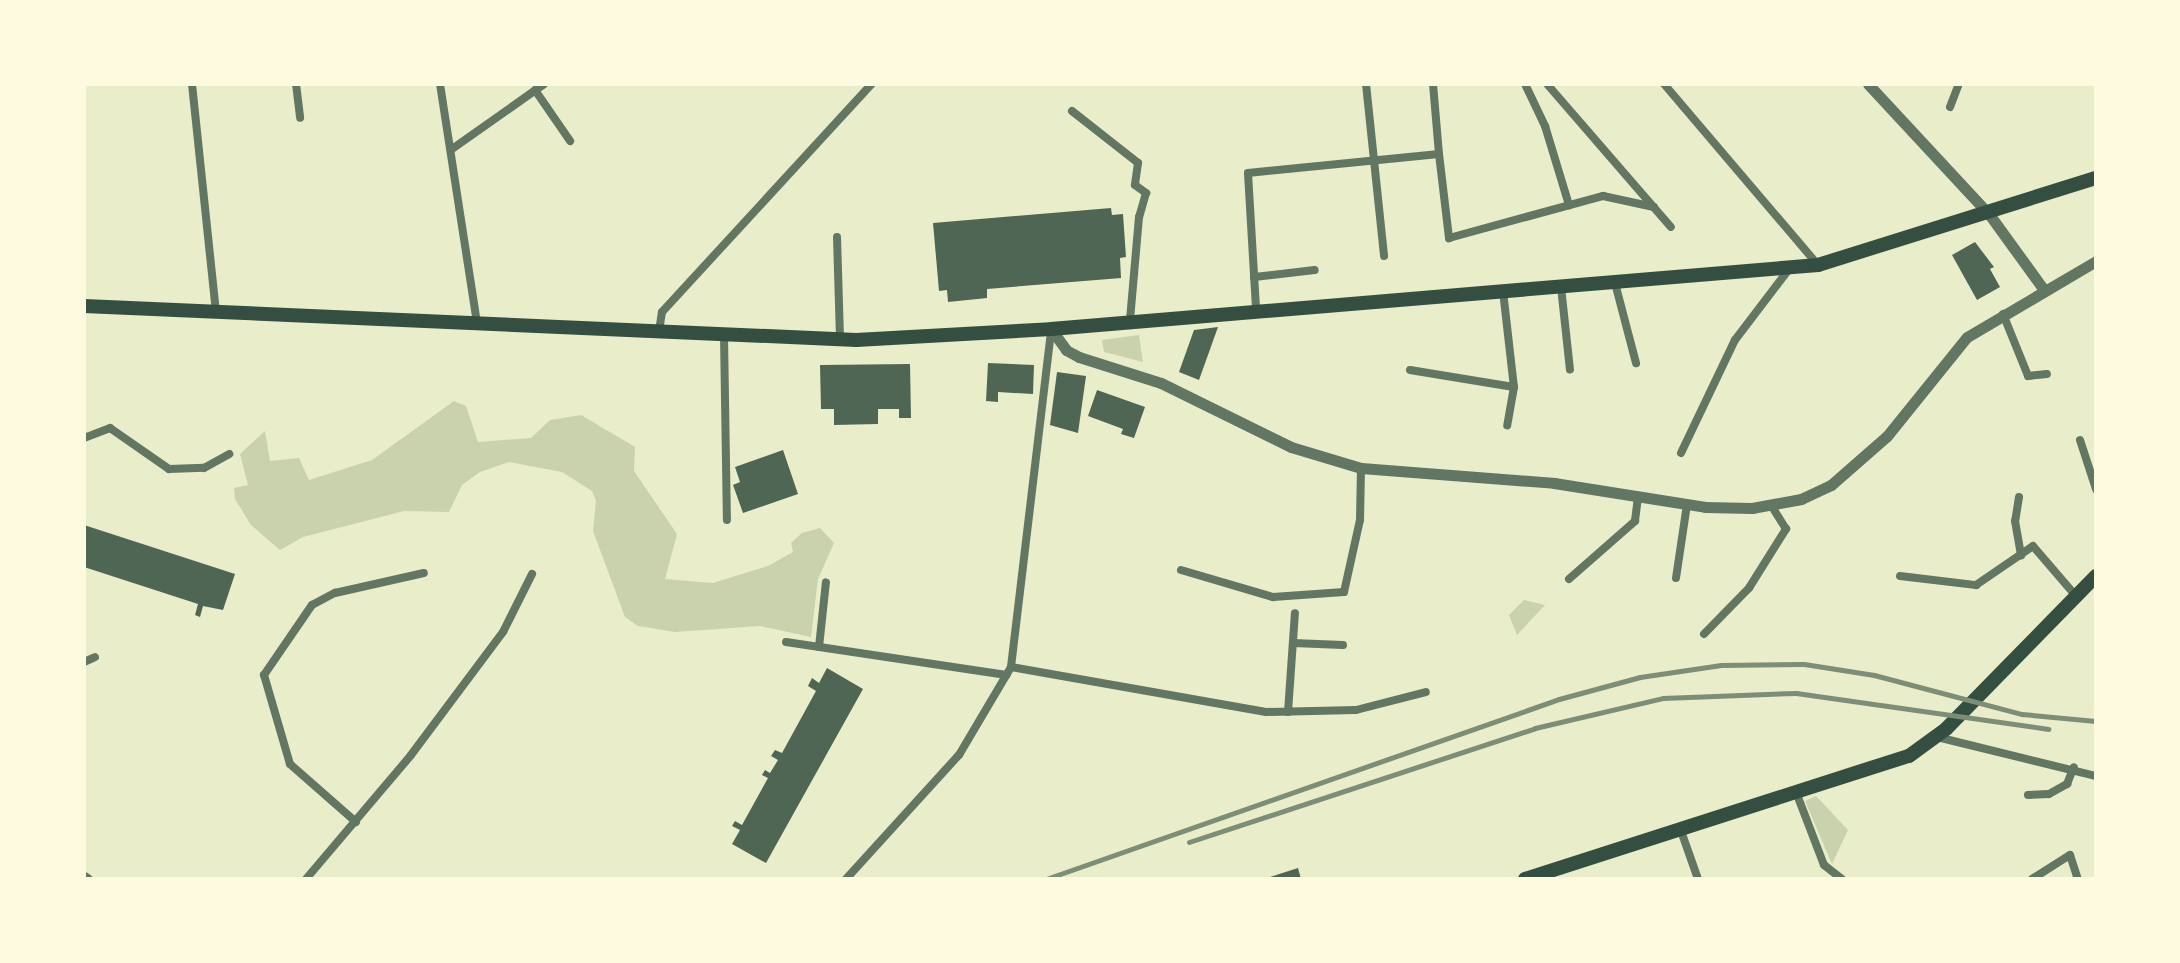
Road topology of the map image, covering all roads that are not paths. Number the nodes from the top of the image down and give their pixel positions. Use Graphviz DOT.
graph roads {
  1 [pos="192,84"];
  2 [pos="296,84"];
  3 [pos="440,84"];
  4 [pos="544,84"];
  5 [pos="872,84"];
  6 [pos="1366,84"];
  7 [pos="1433,84"];
  8 [pos="1525,84"];
  9 [pos="1547,84"];
  10 [pos="1664,84"];
  11 [pos="1868,84"];
  12 [pos="1959,84"];
  13 [pos="535,90"];
  14 [pos="1950,107"];
  15 [pos="1072,111"];
  16 [pos="300,118"];
  17 [pos="570,141"];
  18 [pos="452,149"];
  19 [pos="1439,154"];
  20 [pos="1375,160"];
  21 [pos="2096,178"];
  22 [pos="1569,205"];
  23 [pos="1654,207"];
  24 [pos="1989,214"];
  25 [pos="1671,227"];
  26 [pos="837,237"];
  27 [pos="1384,256"];
  28 [pos="2096,261"];
  29 [pos="1818,265"];
  30 [pos="1790,268"];
  31 [pos="1315,270"];
  32 [pos="1254,277"];
  33 [pos="1615,283"];
  34 [pos="1561,287"];
  35 [pos="2044,290"];
  36 [pos="1503,291"];
  37 [pos="84,306"];
  38 [pos="1256,308"];
  39 [pos="216,312"];
  40 [pos="2003,313"];
  41 [pos="1130,320"];
  42 [pos="477,324"];
  43 [pos="1051,329"];
  44 [pos="659,331"];
  45 [pos="724,335"];
  46 [pos="840,339"];
  47 [pos="1636,363"];
  48 [pos="1410,370"];
  49 [pos="1570,370"];
  50 [pos="2047,374"];
  51 [pos="1514,387"];
  52 [pos="1507,425"];
  53 [pos="84,438"];
  54 [pos="2080,440"];
  55 [pos="1681,453"];
  56 [pos="229,454"];
  57 [pos="1361,468"];
  58 [pos="2096,489"];
  59 [pos="1638,496"];
  60 [pos="2019,497"];
  61 [pos="1687,504"];
  62 [pos="1771,505"];
  63 [pos="727,520"];
  64 [pos="2021,555"];
  65 [pos="1181,570"];
  66 [pos="424,573"];
  67 [pos="532,574"];
  68 [pos="1900,576"];
  69 [pos="2096,576"];
  70 [pos="1676,578"];
  71 [pos="1569,579"];
  72 [pos="826,582"];
  73 [pos="2076,596"];
  74 [pos="1295,613"];
  75 [pos="1704,634"];
  76 [pos="786,642"];
  77 [pos="1293,643"];
  78 [pos="1343,645"];
  79 [pos="819,647"];
  80 [pos="95,657"];
  81 [pos="84,662"];
  82 [pos="1009,671"];
  83 [pos="1426,692"];
  84 [pos="1288,712"];
  85 [pos="1937,737"];
  86 [pos="2074,767"];
  87 [pos="2096,776"];
  88 [pos="1796,792"];
  89 [pos="2028,795"];
  90 [pos="356,822"];
  91 [pos="1680,828"];
  92 [pos="306,879"];
  93 [pos="846,879"];
  94 [pos="1525,879"];
  95 [pos="1698,879"];
  96 [pos="1842,879"];
  97 [pos="2032,879"];
  98 [pos="2078,879"];
  1 -- 39 [label="street"];
  2 -- 16 [label="street"];
  3 -- 18 [label="street"];
  4 -- 13 [label="street"];
  5 -- 44 [label="street"];
  6 -- 20 [label="street"];
  7 -- 19 [label="street"];
  8 -- 22 [label="street"];
  9 -- 23 [label="street"];
  10 -- 29 [label="street"];
  11 -- 24 [label="street"];
  12 -- 14 [label="street"];
  13 -- 17 [label="street"];
  13 -- 18 [label="street"];
  15 -- 41 [label="street"];
  18 -- 42 [label="street"];
  19 -- 20 [label="street"];
  19 -- 22 [label="street"];
  20 -- 27 [label="street"];
  20 -- 32 [label="street"];
  21 -- 24 [label="main road"];
  22 -- 23 [label="street"];
  23 -- 25 [label="street"];
  24 -- 29 [label="main road"];
  24 -- 35 [label="street"];
  26 -- 46 [label="street"];
  28 -- 35 [label="street"];
  29 -- 30 [label="main road"];
  30 -- 33 [label="main road"];
  30 -- 55 [label="street"];
  31 -- 32 [label="street"];
  32 -- 38 [label="street"];
  33 -- 34 [label="main road"];
  33 -- 47 [label="street"];
  34 -- 36 [label="main road"];
  34 -- 49 [label="street"];
  35 -- 40 [label="street"];
  36 -- 38 [label="main road"];
  36 -- 51 [label="street"];
  37 -- 39 [label="main road"];
  38 -- 41 [label="main road"];
  39 -- 42 [label="main road"];
  40 -- 50 [label="street"];
  40 -- 62 [label="street"];
  41 -- 43 [label="main road"];
  42 -- 44 [label="main road"];
  43 -- 46 [label="main road"];
  43 -- 57 [label="street"];
  43 -- 82 [label="street"];
  44 -- 45 [label="main road"];
  45 -- 46 [label="main road"];
  45 -- 63 [label="street"];
  48 -- 51 [label="street"];
  51 -- 52 [label="street"];
  53 -- 56 [label="street"];
  54 -- 58 [label="street"];
  57 -- 59 [label="street"];
  57 -- 65 [label="street"];
  59 -- 61 [label="street"];
  59 -- 71 [label="street"];
  60 -- 64 [label="street"];
  61 -- 62 [label="street"];
  61 -- 70 [label="street"];
  62 -- 75 [label="street"];
  64 -- 68 [label="street"];
  64 -- 73 [label="street"];
  66 -- 90 [label="street"];
  67 -- 90 [label="street"];
  69 -- 73 [label="main road"];
  72 -- 79 [label="street"];
  73 -- 85 [label="main road"];
  74 -- 77 [label="street"];
  76 -- 79 [label="street"];
  77 -- 78 [label="street"];
  77 -- 84 [label="street"];
  79 -- 82 [label="street"];
  80 -- 81 [label="street"];
  82 -- 84 [label="street"];
  82 -- 93 [label="street"];
  83 -- 84 [label="street"];
  85 -- 86 [label="street"];
  85 -- 88 [label="main road"];
  86 -- 87 [label="street"];
  86 -- 89 [label="street"];
  88 -- 91 [label="main road"];
  88 -- 96 [label="street"];
  90 -- 92 [label="street"];
  91 -- 94 [label="main road"];
  91 -- 95 [label="street"];
  97 -- 98 [label="street"];
}
